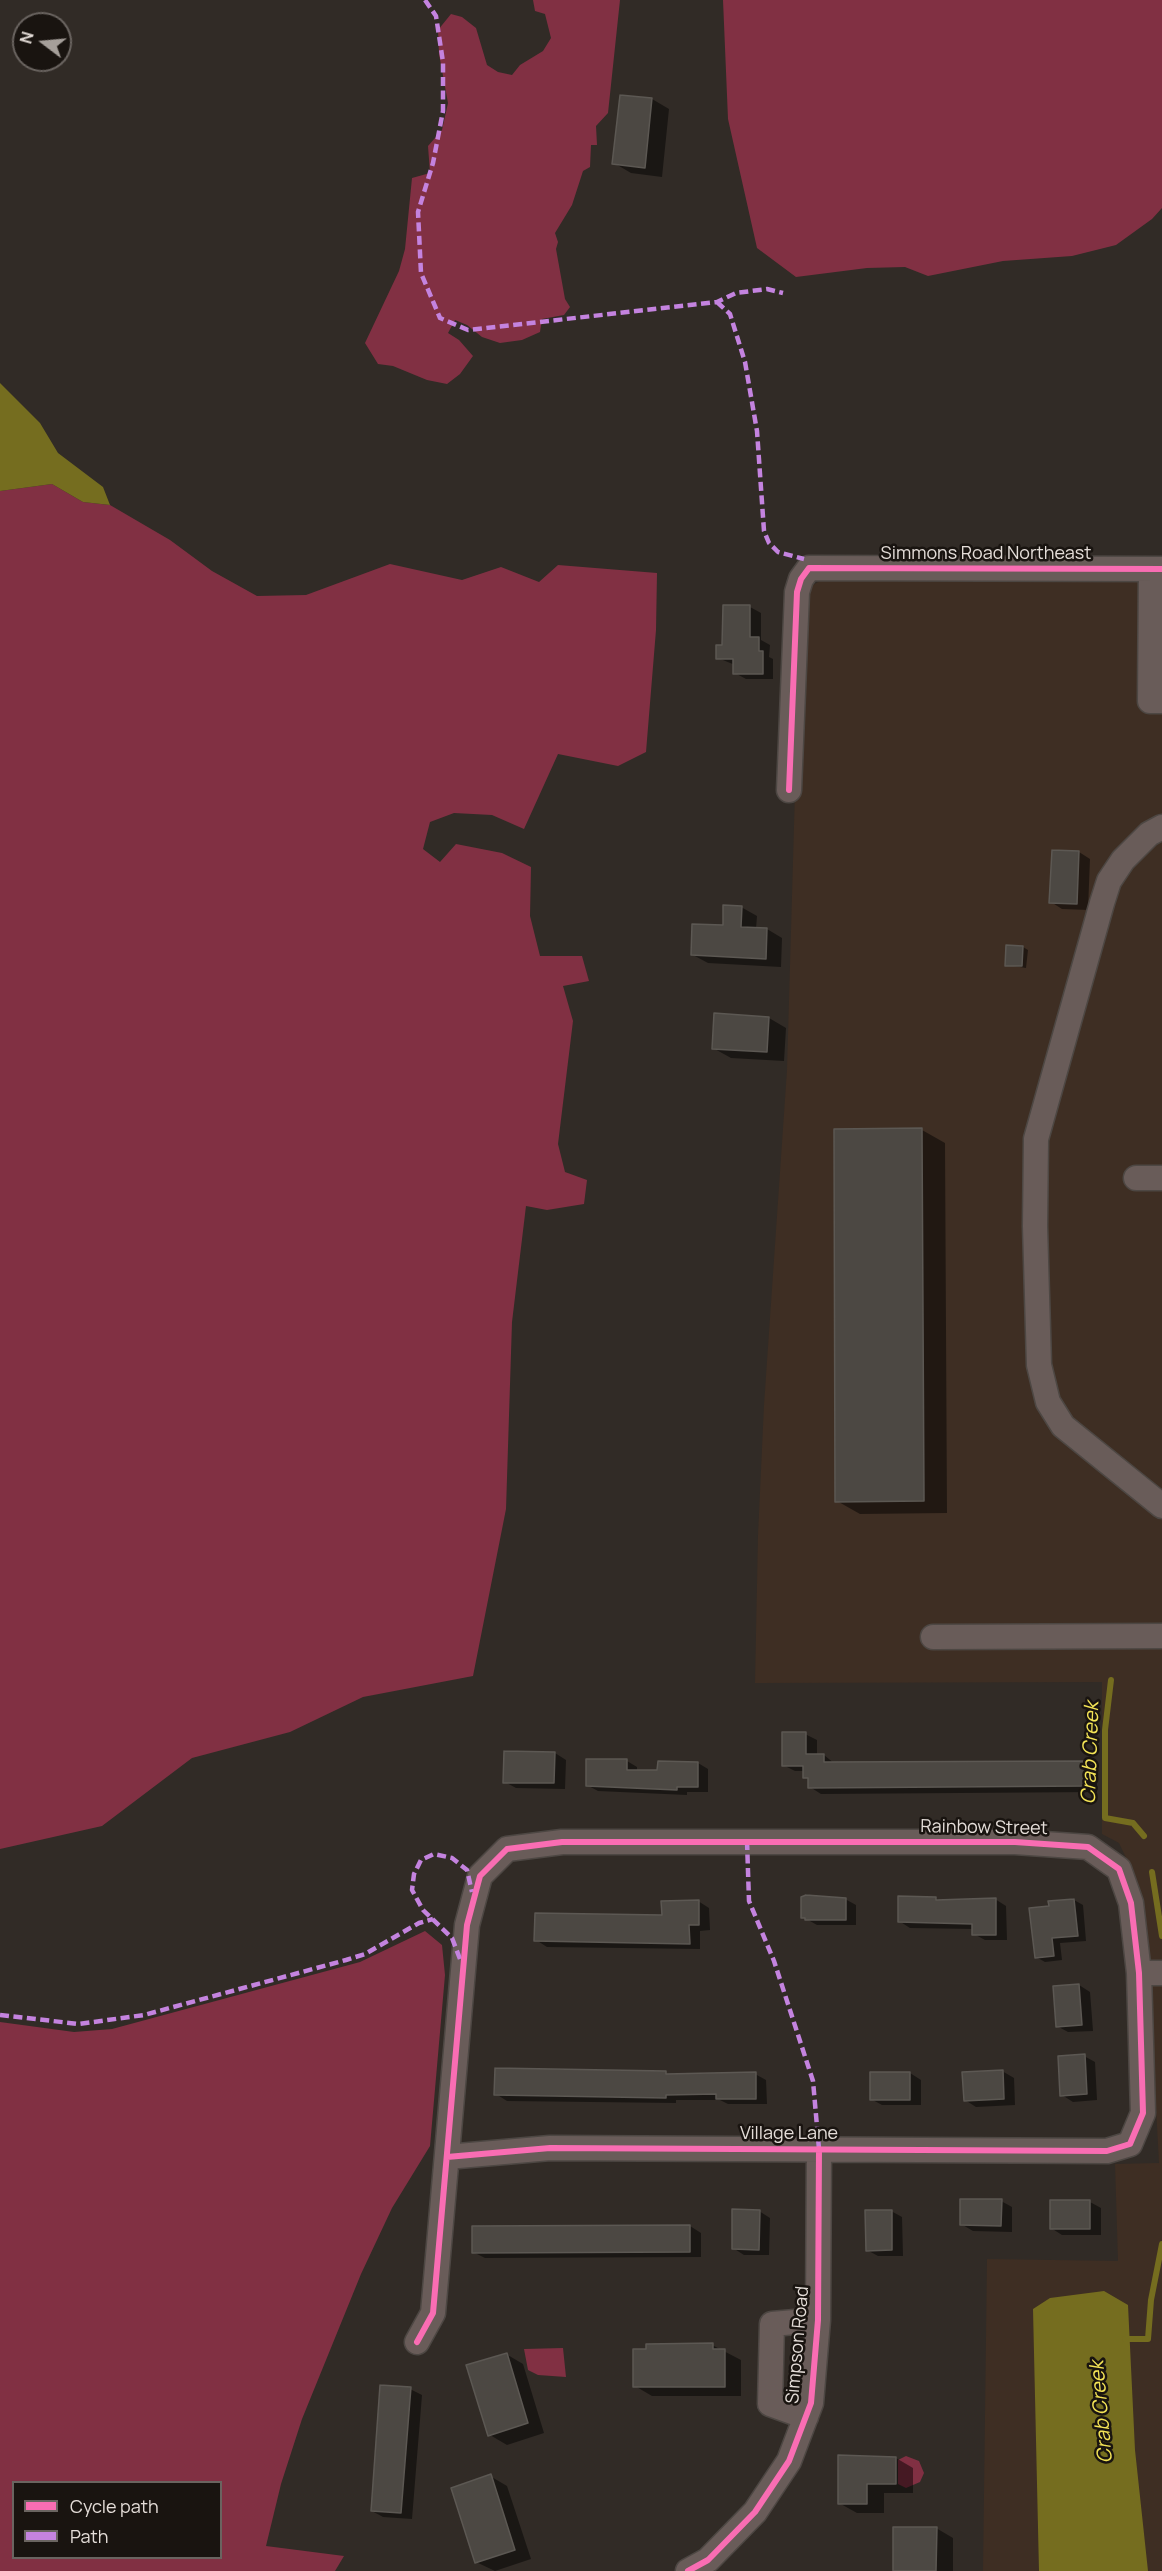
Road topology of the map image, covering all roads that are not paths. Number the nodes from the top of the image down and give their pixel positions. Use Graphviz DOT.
graph roads {
  1 [pos="1156,569"];
  2 [pos="1162,701"];
  3 [pos="789,790"];
  4 [pos="1162,827"];
  5 [pos="1136,1178"];
  6 [pos="1162,1178"];
  7 [pos="1162,1506"];
  8 [pos="1162,1636"];
  9 [pos="933,1638"];
  10 [pos="1151,1973"];
  11 [pos="1131,2144"];
  12 [pos="819,2149"];
  13 [pos="447,2157"];
  14 [pos="818,2320"];
  15 [pos="417,2342"];
  16 [pos="806,2417"];
  17 [pos="688,2571"];
  1 -- 2 [label="street"];
  1 -- 3 [label="street, Simmons Road Northeast"];
  4 -- 7 [label="street"];
  5 -- 6 [label="street"];
  8 -- 9 [label="street"];
  10 -- 11 [label="street, Rainbow Street"];
  10 -- 13 [label="street, Rainbow Street"];
  11 -- 12 [label="street, Village Lane"];
  12 -- 13 [label="street, Village Lane"];
  12 -- 14 [label="street, Simpson Road"];
  13 -- 15 [label="street"];
  14 -- 16 [label="street, Simpson Road"];
  14 -- 16 [label="street"];
  16 -- 17 [label="street, Simpson Road"];
}
